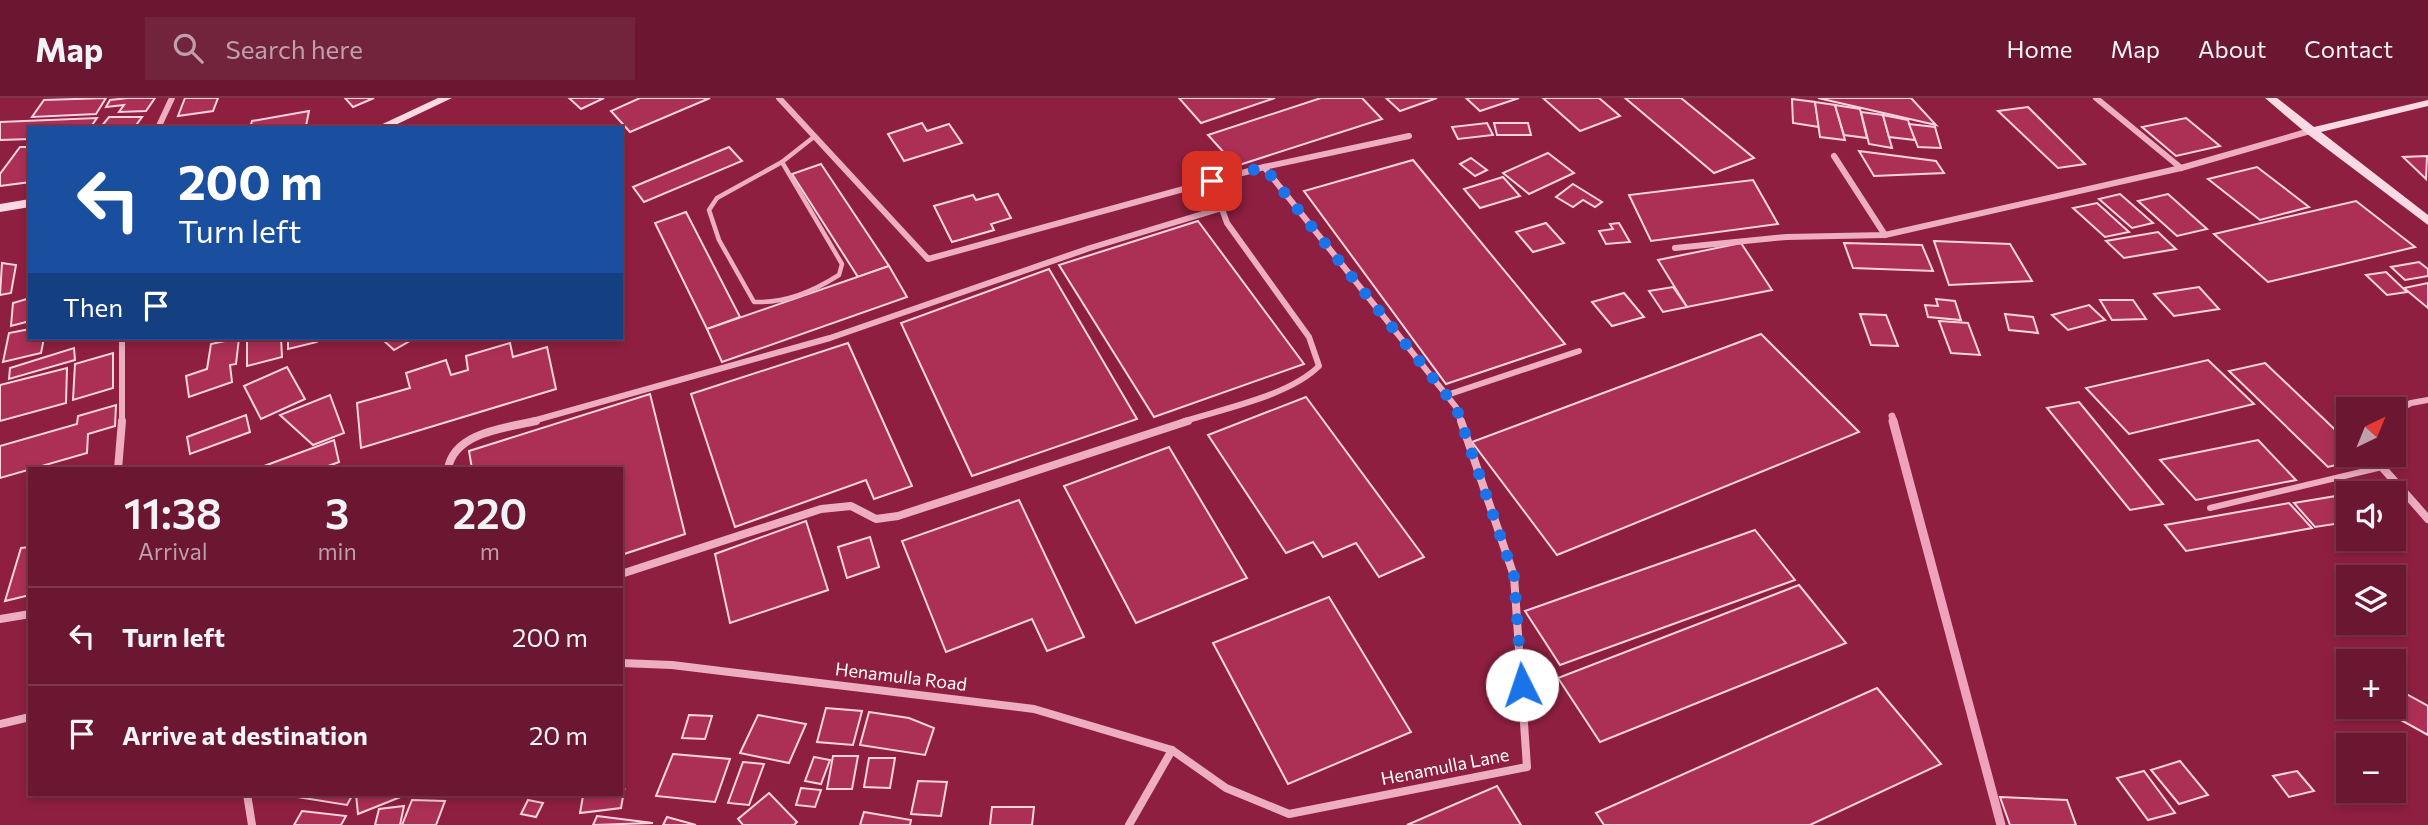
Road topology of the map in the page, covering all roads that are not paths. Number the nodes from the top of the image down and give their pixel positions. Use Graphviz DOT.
graph roads {
  1 [pos="172,98"];
  2 [pos="447,98"];
  3 [pos="779,98"];
  4 [pos="2096,98"];
  5 [pos="2270,98"];
  6 [pos="2428,103"];
  7 [pos="159,126"];
  8 [pos="384,126"];
  9 [pos="2311,131"];
  10 [pos="815,136"];
  11 [pos="1409,136"];
  12 [pos="1834,156"];
  13 [pos="782,163"];
  14 [pos="1264,167"];
  15 [pos="2181,168"];
  16 [pos="1212,181"];
  17 [pos="28,203"];
  18 [pos="0,208"];
  19 [pos="1219,209"];
  20 [pos="2428,221"];
  21 [pos="1885,235"];
  22 [pos="1675,248"];
  23 [pos="122,340"];
  24 [pos="1579,351"];
  25 [pos="1447,395"];
  26 [pos="2428,400"];
  27 [pos="2406,406"];
  28 [pos="118,467"];
  29 [pos="448,467"];
  30 [pos="2382,467"];
  31 [pos="2210,508"];
  32 [pos="2428,519"];
  33 [pos="623,573"];
  34 [pos="28,614"];
  35 [pos="0,620"];
  36 [pos="623,663"];
  37 [pos="28,717"];
  38 [pos="0,724"];
  39 [pos="1172,750"];
  40 [pos="247,796"];
  41 [pos="252,825"];
  42 [pos="1129,825"];
  1 -- 7 [label="street"];
  2 -- 8 [label="street"];
  3 -- 10 [label="street"];
  4 -- 15 [label="street"];
  5 -- 9 [label="street"];
  6 -- 9 [label="street"];
  9 -- 15 [label="street"];
  9 -- 20 [label="street"];
  10 -- 13 [label="lane"];
  10 -- 16 [label="street"];
  11 -- 14 [label="street"];
  12 -- 21 [label="street"];
  13 -- 13 [label="lane"];
  14 -- 16 [label="street"];
  14 -- 25 [label="street, Henamulla Lane"];
  15 -- 21 [label="street"];
  16 -- 19 [label="street"];
  17 -- 18 [label="street"];
  19 -- 29 [label="street"];
  19 -- 33 [label="street"];
  21 -- 22 [label="street"];
  23 -- 28 [label="street"];
  24 -- 25 [label="street"];
  25 -- 39 [label="street, Henamulla Lane"];
  26 -- 27 [label="street"];
  30 -- 31 [label="lane"];
  30 -- 32 [label="street"];
  34 -- 35 [label="street"];
  36 -- 39 [label="street, Henamulla Road"];
  37 -- 38 [label="street"];
  39 -- 42 [label="street"];
  40 -- 41 [label="street"];
}
